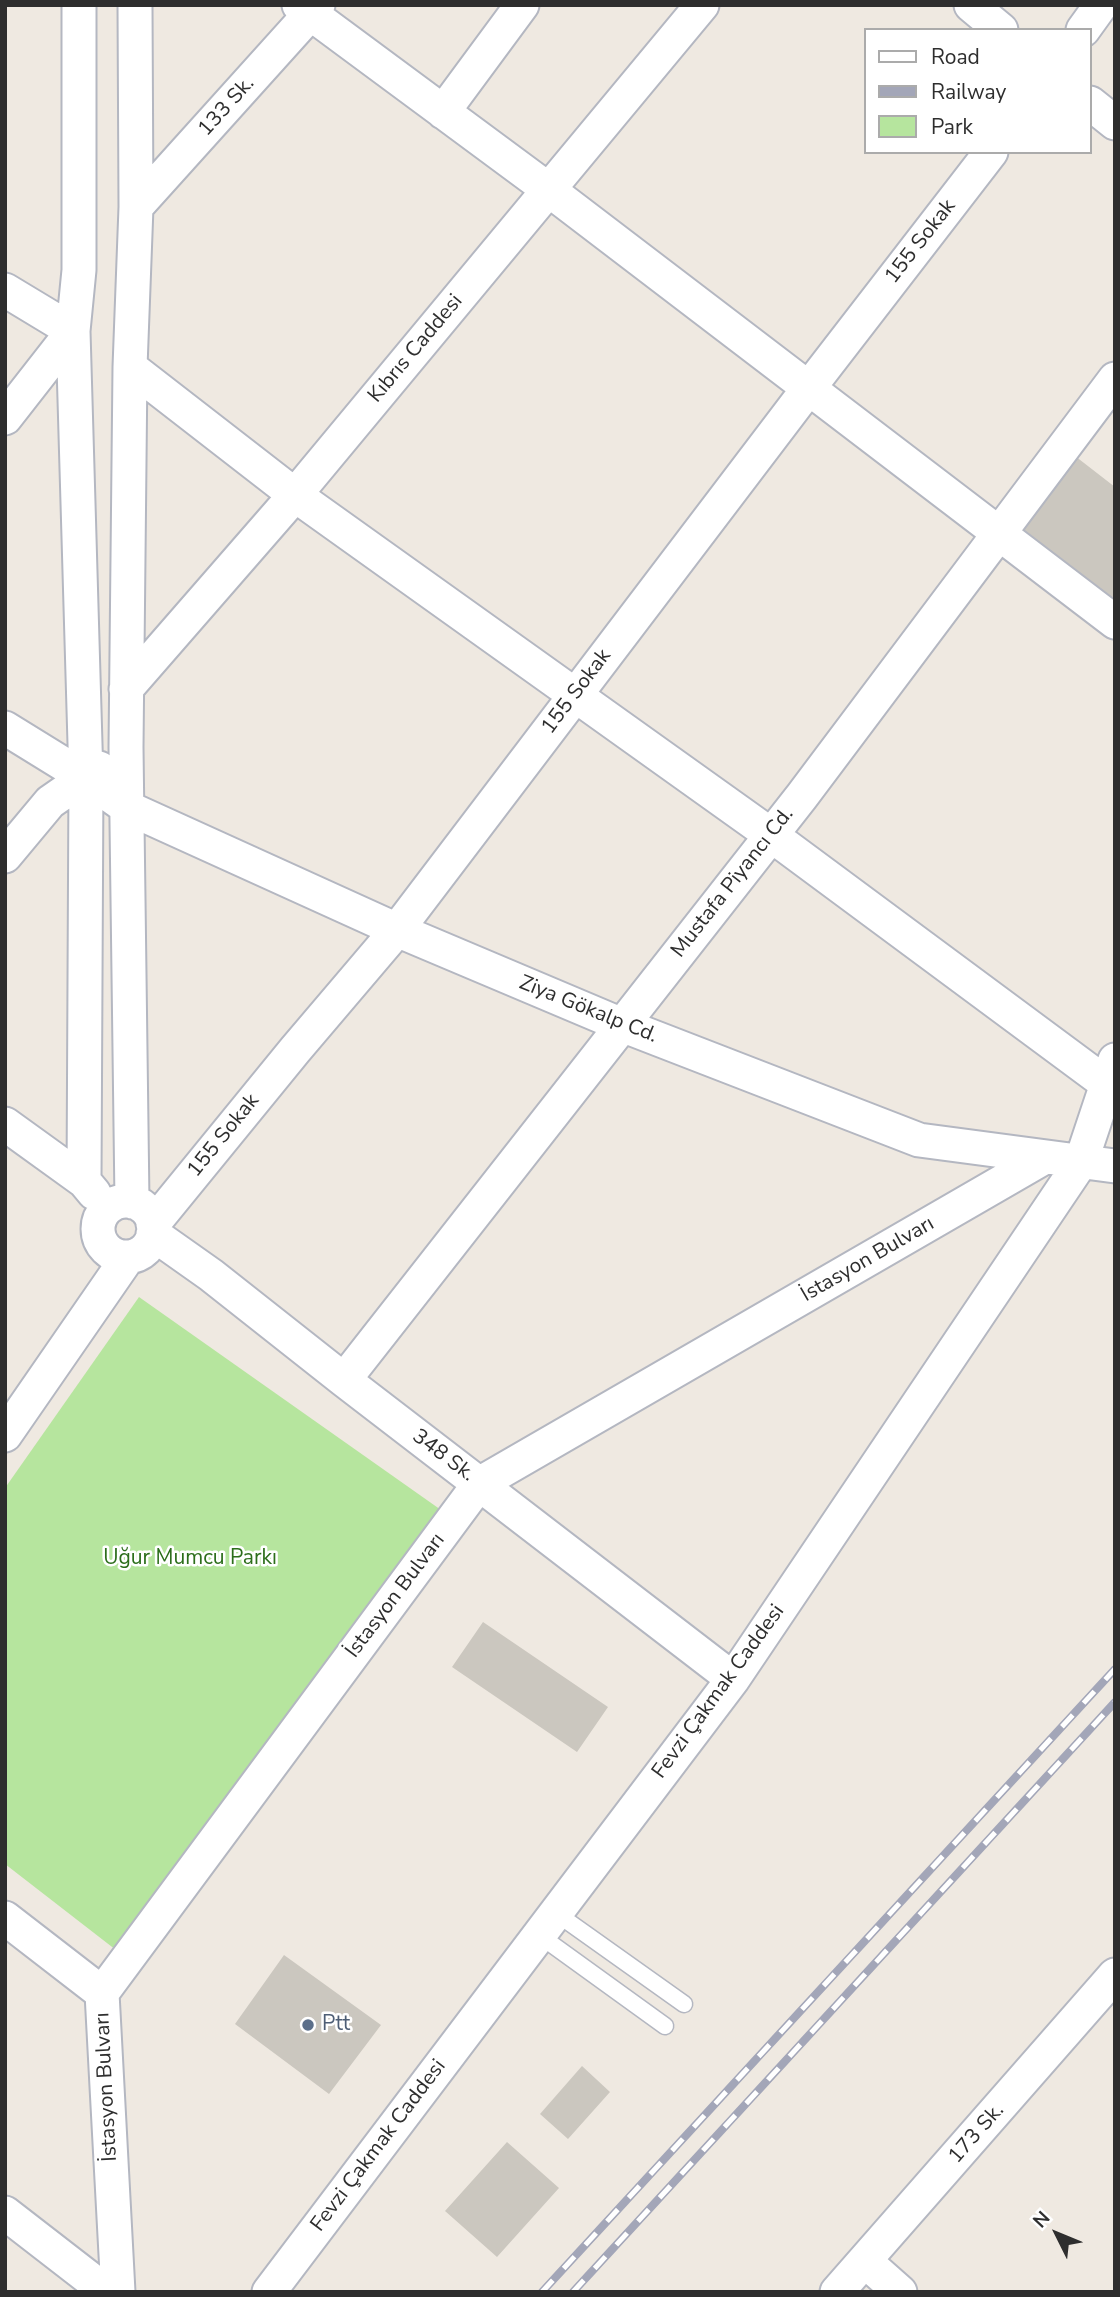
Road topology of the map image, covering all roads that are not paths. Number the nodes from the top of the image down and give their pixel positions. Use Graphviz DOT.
graph roads {
  1 [pos="79,5"];
  2 [pos="135,5"];
  3 [pos="522,5"];
  4 [pos="702,5"];
  5 [pos="971,5"];
  6 [pos="1101,5"];
  7 [pos="309,8"];
  8 [pos="999,28"];
  9 [pos="1084,28"];
  10 [pos="1092,105"];
  11 [pos="443,112"];
  12 [pos="1115,123"];
  13 [pos="988,154"];
  14 [pos="549,190"];
  15 [pos="136,207"];
  16 [pos="5,290"];
  17 [pos="73,331"];
  18 [pos="130,367"];
  19 [pos="1115,379"];
  20 [pos="808,388"];
  21 [pos="5,418"];
  22 [pos="295,495"];
  23 [pos="998,534"];
  24 [pos="1115,622"];
  25 [pos="126,689"];
  26 [pos="575,695"];
  27 [pos="5,728"];
  28 [pos="126,747"];
  29 [pos="86,778"];
  30 [pos="126,807"];
  31 [pos="771,835"];
  32 [pos="5,856"];
  33 [pos="397,930"];
  34 [pos="622,1025"];
  35 [pos="1111,1072"];
  36 [pos="5,1124"];
  37 [pos="1045,1157"];
  38 [pos="1081,1162"];
  39 [pos="1115,1166"];
  40 [pos="85,1181"];
  41 [pos="136,1217"];
  42 [pos="128,1257"];
  43 [pos="344,1380"];
  44 [pos="5,1435"];
  45 [pos="479,1484"];
  46 [pos="733,1679"];
  47 [pos="547,1924"];
  48 [pos="10,1932"];
  49 [pos="1115,1975"];
  50 [pos="102,1993"];
  51 [pos="684,2004"];
  52 [pos="665,2026"];
  53 [pos="5,2213"];
  54 [pos="866,2261"];
  55 [pos="107,2292"];
  56 [pos="118,2292"];
  57 [pos="269,2292"];
  58 [pos="837,2292"];
  59 [pos="900,2292"];
  1 -- 17 [label="street"];
  2 -- 15 [label="street"];
  3 -- 11 [label="street"];
  4 -- 14 [label="street, Kıbrıs Caddesi"];
  5 -- 8 [label="street"];
  6 -- 9 [label="street"];
  7 -- 11 [label="street"];
  7 -- 15 [label="street, 133 Sk."];
  10 -- 12 [label="street"];
  11 -- 14 [label="street"];
  13 -- 20 [label="street, 155 Sokak"];
  14 -- 20 [label="street"];
  14 -- 22 [label="street, Kıbrıs Caddesi"];
  15 -- 18 [label="street"];
  16 -- 17 [label="street"];
  17 -- 21 [label="street"];
  17 -- 29 [label="street"];
  18 -- 22 [label="street"];
  18 -- 25 [label="street"];
  19 -- 23 [label="street, Mustafa Piyancı Cd."];
  20 -- 23 [label="street"];
  20 -- 26 [label="street, 155 Sokak"];
  22 -- 25 [label="street, Kıbrıs Caddesi"];
  22 -- 26 [label="street"];
  23 -- 24 [label="street"];
  23 -- 31 [label="street, Mustafa Piyancı Cd."];
  25 -- 28 [label="street"];
  26 -- 31 [label="street"];
  26 -- 33 [label="street, 155 Sokak"];
  27 -- 29 [label="street, Ziya Gökalp Cd."];
  28 -- 29 [label="street"];
  28 -- 30 [label="street"];
  29 -- 30 [label="street, Ziya Gökalp Cd."];
  29 -- 32 [label="street"];
  29 -- 40 [label="street"];
  30 -- 33 [label="street, Ziya Gökalp Cd."];
  30 -- 41 [label="street"];
  31 -- 34 [label="street, Mustafa Piyancı Cd."];
  31 -- 35 [label="street"];
  33 -- 34 [label="street, Ziya Gökalp Cd."];
  33 -- 41 [label="street, 155 Sokak"];
  34 -- 37 [label="street, Ziya Gökalp Cd."];
  34 -- 43 [label="street, Mustafa Piyancı Cd."];
  35 -- 38 [label="street, Fevzi Çakmak Caddesi"];
  36 -- 40 [label="street, 348 Sk."];
  37 -- 38 [label="street, Ziya Gökalp Cd."];
  37 -- 45 [label="street, İstasyon Bulvarı"];
  38 -- 39 [label="street, Ziya Gökalp Cd."];
  38 -- 46 [label="street, Fevzi Çakmak Caddesi"];
  40 -- 41 [label="street, 348 Sk."];
  41 -- 42 [label="street"];
  41 -- 42 [label="street"];
  41 -- 43 [label="street, 348 Sk."];
  42 -- 44 [label="street"];
  43 -- 45 [label="street, 348 Sk."];
  45 -- 46 [label="street, 348 Sk."];
  45 -- 50 [label="street, İstasyon Bulvarı"];
  46 -- 47 [label="street, Fevzi Çakmak Caddesi"];
  47 -- 51 [label="lane"];
  47 -- 52 [label="lane"];
  47 -- 57 [label="street, Fevzi Çakmak Caddesi"];
  48 -- 50 [label="street"];
  49 -- 54 [label="street, 173 Sk."];
  50 -- 56 [label="street, İstasyon Bulvarı"];
  53 -- 55 [label="street"];
  54 -- 58 [label="street, 173 Sk."];
  54 -- 59 [label="street"];
}
